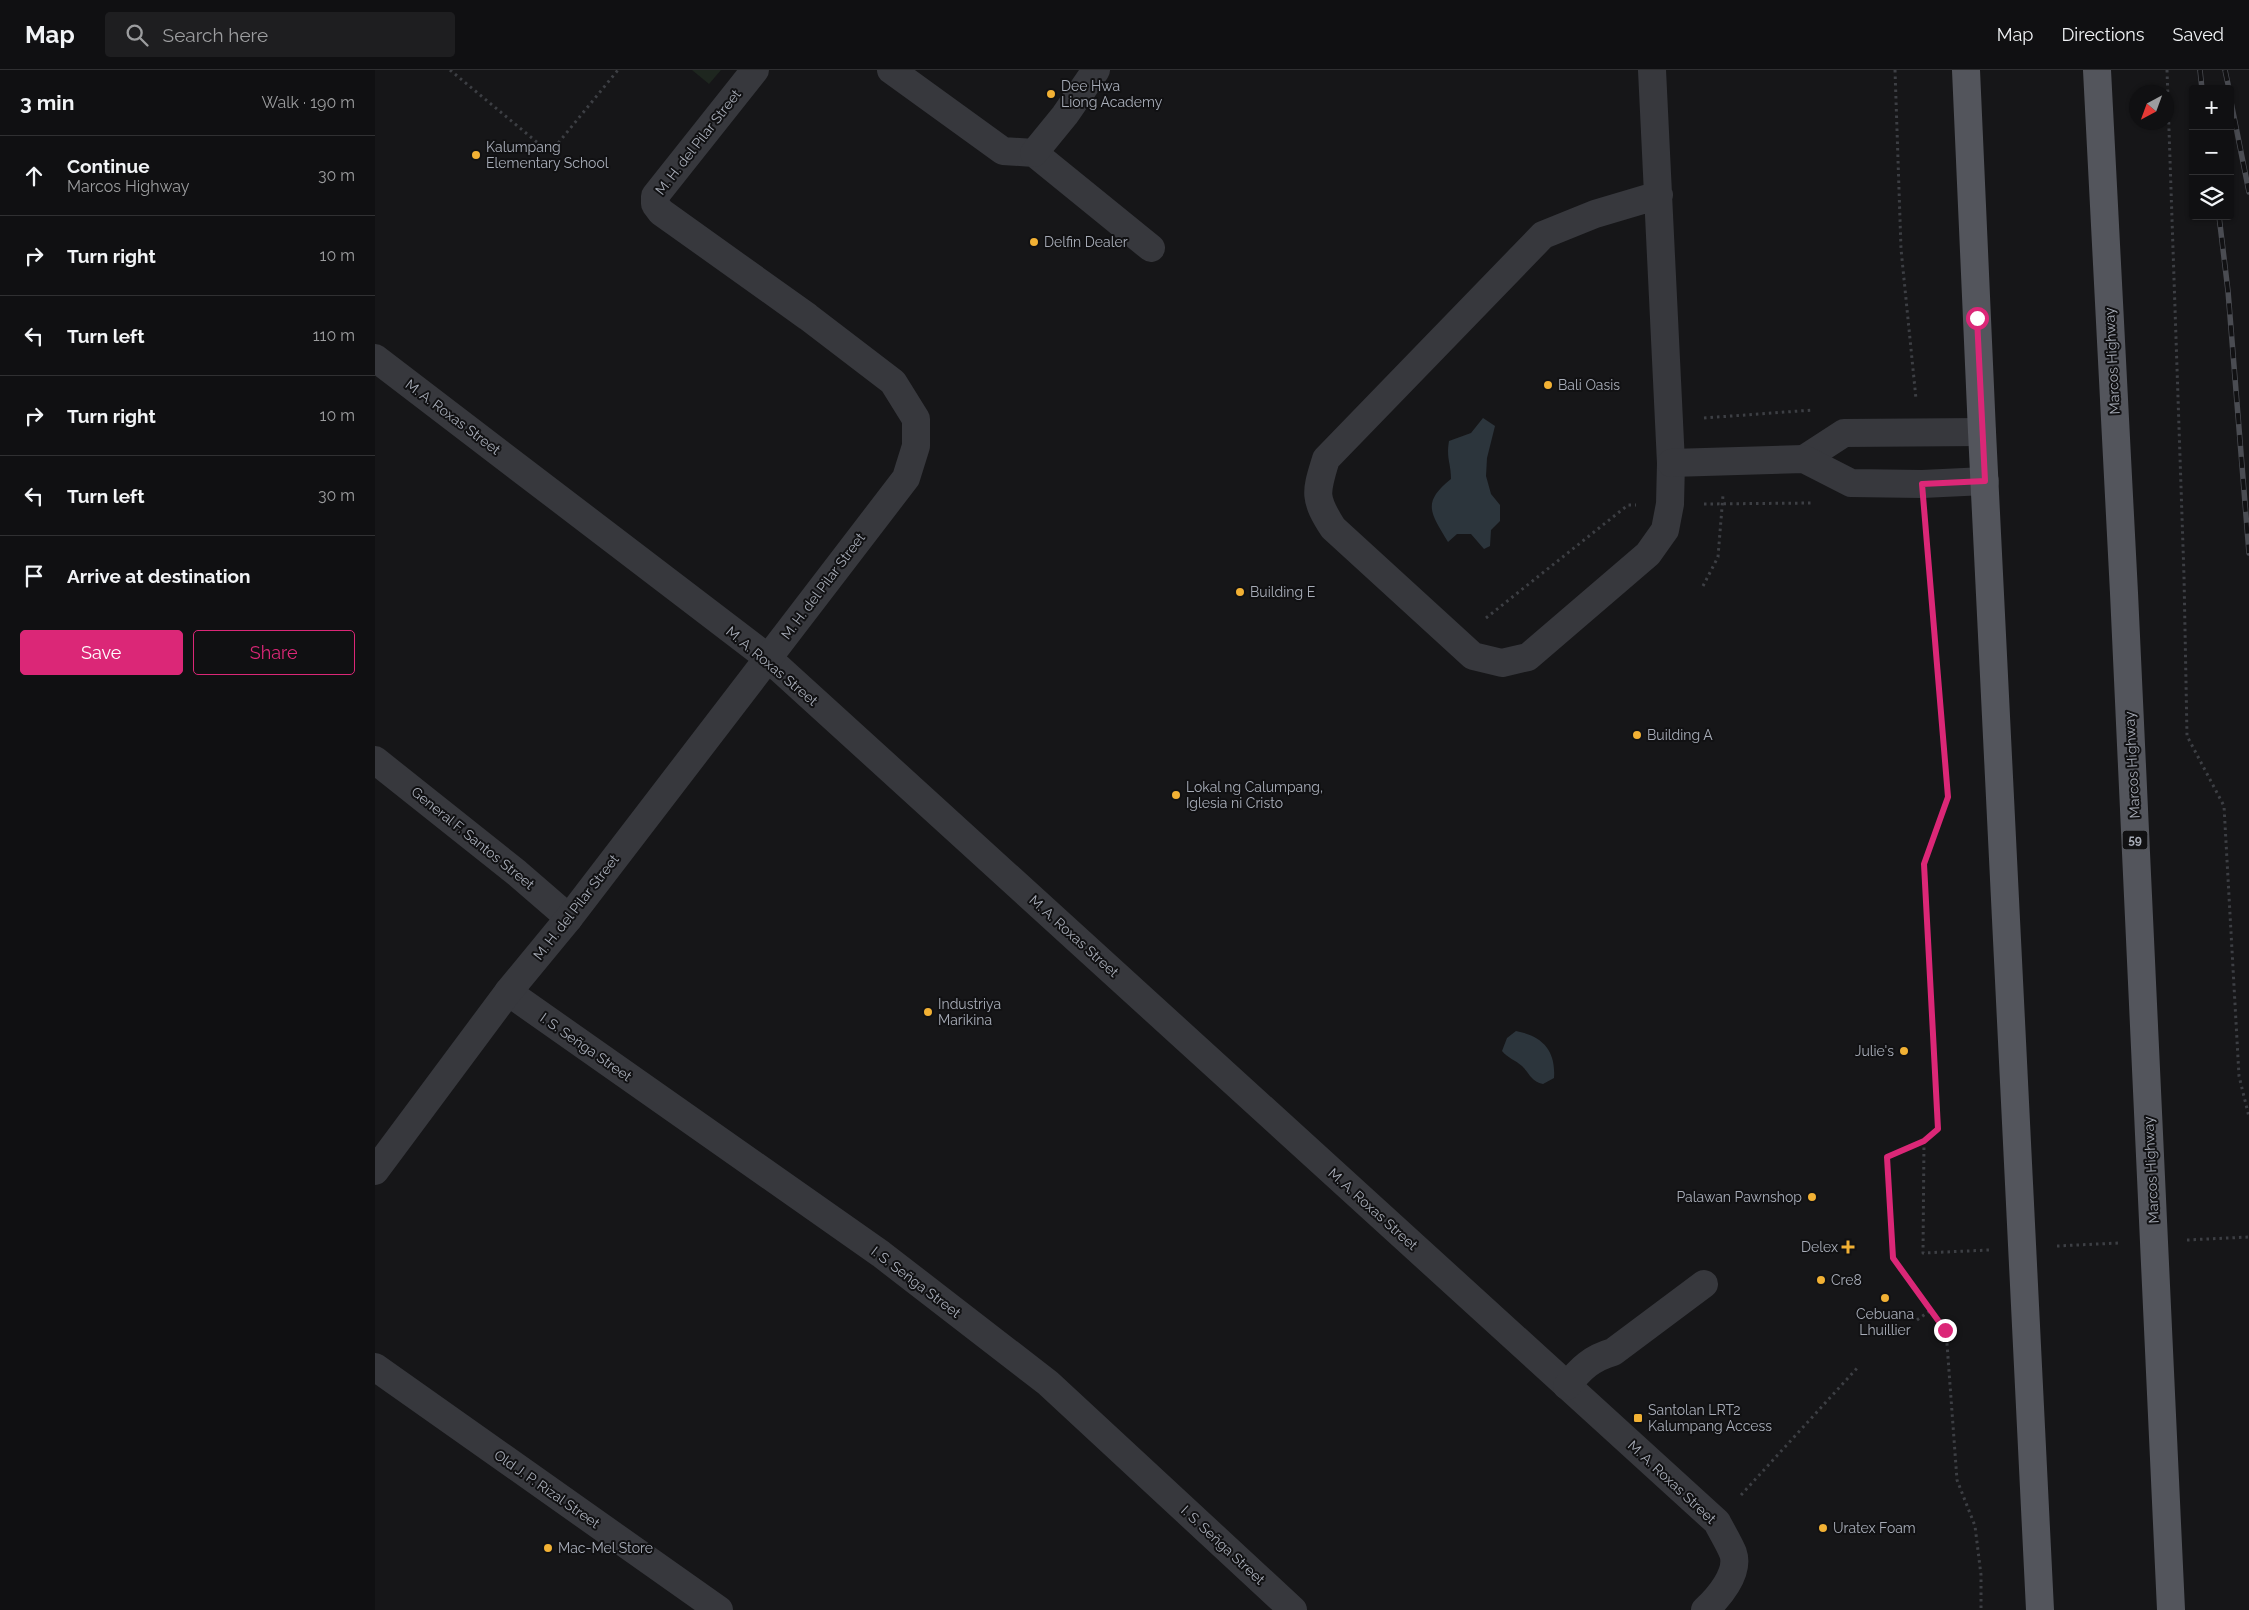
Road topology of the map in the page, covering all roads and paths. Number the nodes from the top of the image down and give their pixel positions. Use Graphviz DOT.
graph roads {
  1 [pos="450,70"];
  2 [pos="618,70"];
  3 [pos="755,70"];
  4 [pos="891,70"];
  5 [pos="1095,70"];
  6 [pos="1652,70"];
  7 [pos="1895,70"];
  8 [pos="1966,70"];
  9 [pos="2097,70"];
  10 [pos="2167,70"];
  11 [pos="1034,153"];
  12 [pos="1659,195"];
  13 [pos="1151,248"];
  14 [pos="375,358"];
  15 [pos="1817,410"];
  16 [pos="1669,421"];
  17 [pos="1982,432"];
  18 [pos="1919,433"];
  19 [pos="1804,459"];
  20 [pos="1671,464"];
  21 [pos="1985,481"];
  22 [pos="1922,484"];
  23 [pos="1670,504"];
  24 [pos="1703,586"];
  25 [pos="1485,618"];
  26 [pos="768,658"];
  27 [pos="375,760"];
  28 [pos="569,918"];
  29 [pos="508,992"];
  30 [pos="2249,1118"];
  31 [pos="1924,1141"];
  32 [pos="375,1171"];
  33 [pos="2249,1237"];
  34 [pos="2180,1240"];
  35 [pos="2121,1243"];
  36 [pos="2051,1247"];
  37 [pos="1992,1250"];
  38 [pos="1703,1284"];
  39 [pos="1931,1310"];
  40 [pos="1917,1320"];
  41 [pos="1859,1366"];
  42 [pos="375,1367"];
  43 [pos="1567,1386"];
  44 [pos="1717,1522"];
  45 [pos="719,1610"];
  46 [pos="1293,1610"];
  47 [pos="1705,1610"];
  48 [pos="1981,1610"];
  49 [pos="2039,1610"];
  50 [pos="2171,1610"];
  1 -- 2 [label="path"];
  3 -- 26 [label="street, M. H. del Pilar Street"];
  4 -- 11 [label="street"];
  5 -- 11 [label="street"];
  6 -- 12 [label="street"];
  7 -- 18 [label="path"];
  8 -- 17 [label="main road"];
  9 -- 50 [label="main road, Marcos Highway / 59"];
  10 -- 30 [label="path"];
  11 -- 13 [label="street"];
  12 -- 16 [label="street"];
  12 -- 23 [label="street"];
  14 -- 26 [label="street, M. A. Roxas Street"];
  15 -- 16 [label="path"];
  16 -- 20 [label="street"];
  17 -- 18 [label="street"];
  17 -- 21 [label="main road"];
  18 -- 19 [label="street"];
  19 -- 20 [label="street"];
  19 -- 22 [label="street"];
  20 -- 23 [label="street"];
  21 -- 22 [label="street"];
  21 -- 49 [label="main road"];
  22 -- 31 [label="path"];
  23 -- 24 [label="path"];
  23 -- 25 [label="path"];
  26 -- 28 [label="street, M. H. del Pilar Street"];
  26 -- 43 [label="street, M. A. Roxas Street"];
  27 -- 28 [label="street, General F. Santos Street"];
  28 -- 29 [label="street, M. H. del Pilar Street"];
  29 -- 32 [label="street, M. H. del Pilar Street"];
  29 -- 46 [label="street, I. S. Señga Street"];
  31 -- 37 [label="path"];
  31 -- 39 [label="path"];
  33 -- 34 [label="path"];
  35 -- 36 [label="path"];
  38 -- 43 [label="street"];
  39 -- 40 [label="path"];
  39 -- 48 [label="path"];
  41 -- 44 [label="path"];
  42 -- 45 [label="street, Old J. P. Rizal Street"];
  43 -- 44 [label="street, M. A. Roxas Street"];
  44 -- 47 [label="street, M. A. Roxas Street"];
}
